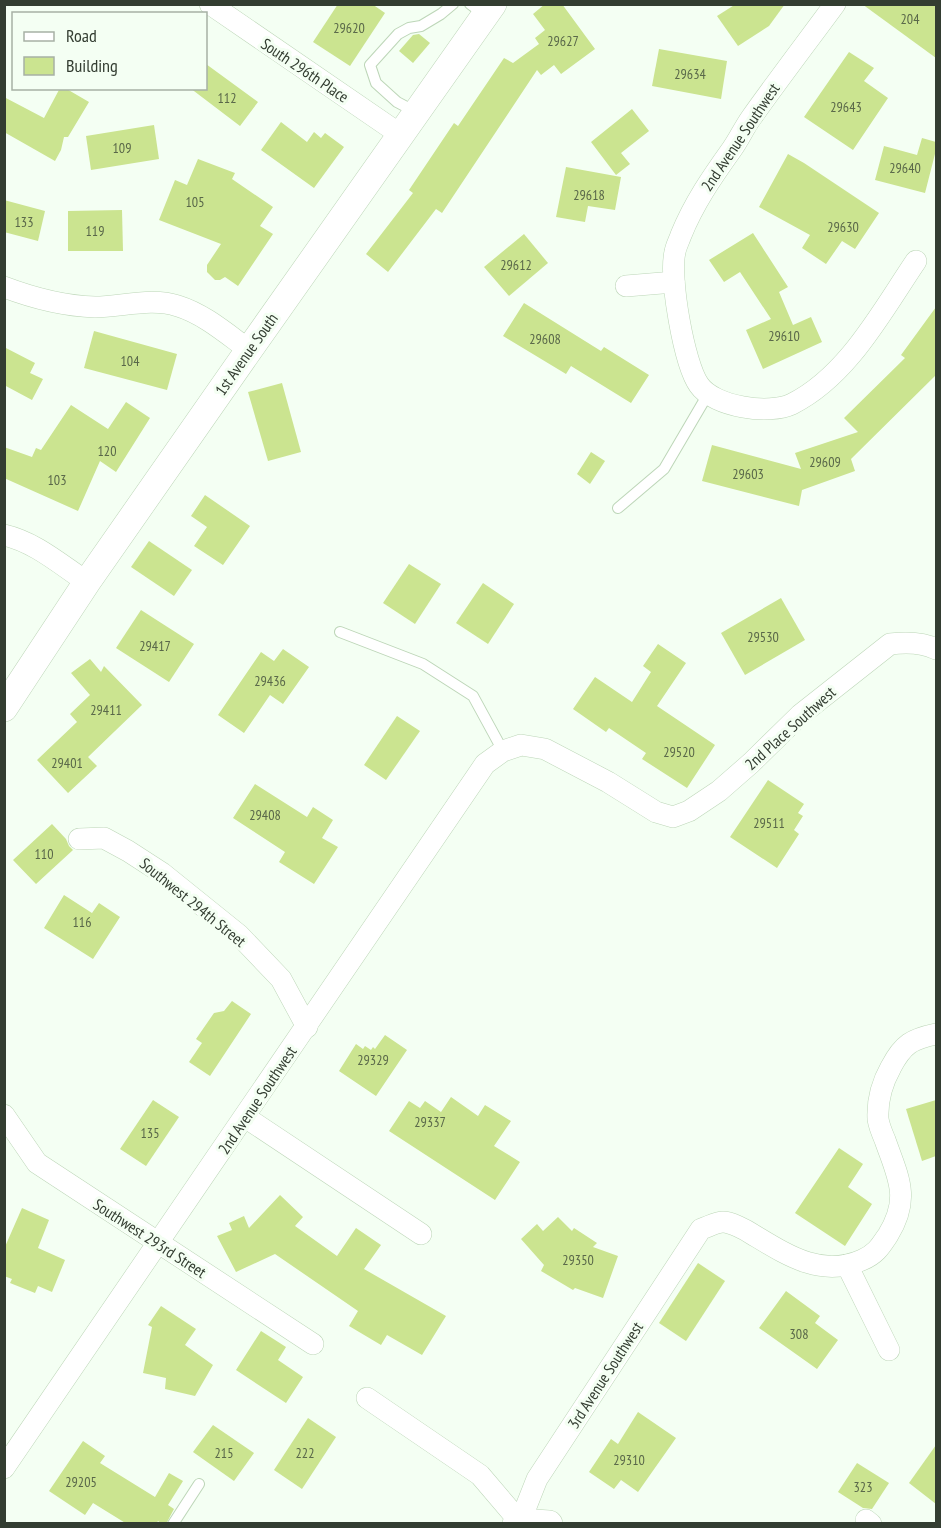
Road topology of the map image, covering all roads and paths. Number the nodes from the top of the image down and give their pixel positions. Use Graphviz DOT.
graph roads {
  1 [pos="210,4"];
  2 [pos="453,4"];
  3 [pos="835,4"];
  4 [pos="483,8"];
  5 [pos="417,112"];
  6 [pos="401,135"];
  7 [pos="916,261"];
  8 [pos="674,282"];
  9 [pos="626,286"];
  10 [pos="4,287"];
  11 [pos="249,350"];
  12 [pos="708,394"];
  13 [pos="618,508"];
  14 [pos="4,534"];
  15 [pos="87,582"];
  16 [pos="340,632"];
  17 [pos="936,649"];
  18 [pos="4,708"];
  19 [pos="512,748"];
  20 [pos="79,839"];
  21 [pos="307,1027"];
  22 [pos="936,1034"];
  23 [pos="4,1115"];
  24 [pos="245,1117"];
  25 [pos="421,1234"];
  26 [pos="158,1244"];
  27 [pos="847,1265"];
  28 [pos="313,1344"];
  29 [pos="889,1350"];
  30 [pos="366,1398"];
  31 [pos="4,1468"];
  32 [pos="199,1484"];
  33 [pos="518,1523"];
  34 [pos="173,1524"];
  35 [pos="549,1524"];
  1 -- 6 [label="street, South 296th Place"];
  2 -- 5 [label="lane"];
  3 -- 8 [label="street, 2nd Avenue Southwest"];
  4 -- 5 [label="street, 1st Avenue South"];
  5 -- 6 [label="street, 1st Avenue South"];
  6 -- 11 [label="street, 1st Avenue South"];
  7 -- 12 [label="street"];
  8 -- 9 [label="street"];
  8 -- 12 [label="street, 2nd Avenue Southwest"];
  10 -- 11 [label="street"];
  11 -- 15 [label="street, 1st Avenue South"];
  12 -- 13 [label="lane"];
  14 -- 15 [label="street"];
  15 -- 18 [label="street, 1st Avenue South"];
  16 -- 19 [label="lane"];
  17 -- 19 [label="street, 2nd Place Southwest"];
  19 -- 21 [label="street, 2nd Avenue Southwest"];
  20 -- 21 [label="street, Southwest 294th Street"];
  21 -- 24 [label="street, 2nd Avenue Southwest"];
  22 -- 27 [label="street"];
  23 -- 26 [label="street, Southwest 293rd Street"];
  24 -- 25 [label="street"];
  24 -- 26 [label="street, 2nd Avenue Southwest"];
  26 -- 28 [label="street, Southwest 293rd Street"];
  26 -- 31 [label="street, 2nd Avenue Southwest"];
  27 -- 29 [label="street"];
  27 -- 33 [label="street, 3rd Avenue Southwest"];
  30 -- 33 [label="street"];
  32 -- 34 [label="lane"];
  33 -- 35 [label="street"];
}
